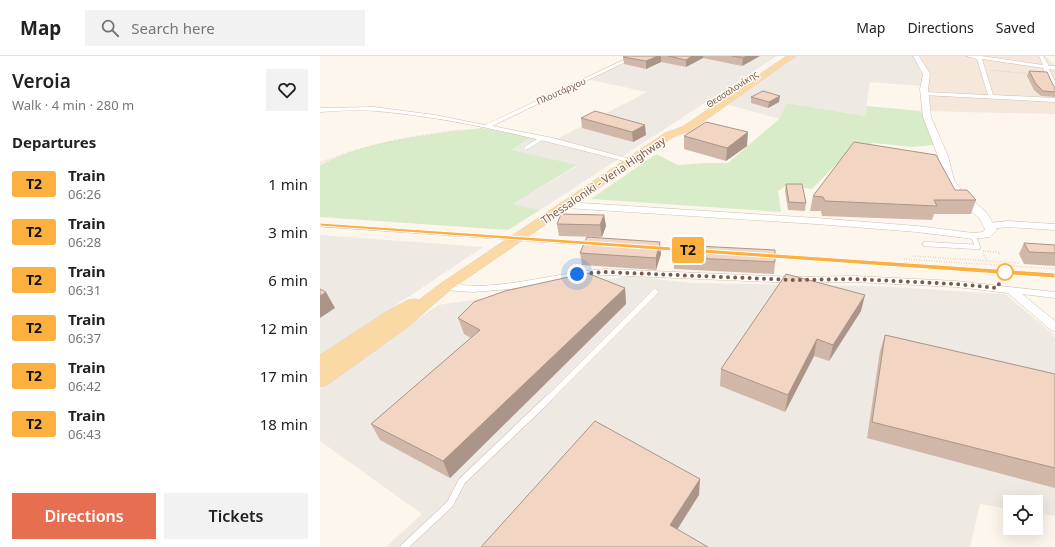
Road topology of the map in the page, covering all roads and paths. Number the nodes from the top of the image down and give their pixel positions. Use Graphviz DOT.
graph roads {
  1 [pos="636,56"];
  2 [pos="782,56"];
  3 [pos="792,56"];
  4 [pos="916,56"];
  5 [pos="968,56"];
  6 [pos="1041,56"];
  7 [pos="979,57"];
  8 [pos="1046,66"];
  9 [pos="1055,68"];
  10 [pos="982,70"];
  11 [pos="1049,75"];
  12 [pos="1055,90"];
  13 [pos="925,94"];
  14 [pos="991,97"];
  15 [pos="1055,100"];
  16 [pos="702,109"];
  17 [pos="320,110"];
  18 [pos="714,110"];
  19 [pos="486,127"];
  20 [pos="466,129"];
  21 [pos="669,135"];
  22 [pos="542,138"];
  23 [pos="526,148"];
  24 [pos="632,161"];
  25 [pos="320,163"];
  26 [pos="566,205"];
  27 [pos="990,226"];
  28 [pos="1055,227"];
  29 [pos="973,236"];
  30 [pos="925,244"];
  31 [pos="982,251"];
  32 [pos="999,254"];
  33 [pos="913,256"];
  34 [pos="904,259"];
  35 [pos="996,261"];
  36 [pos="905,263"];
  37 [pos="1019,263"];
  38 [pos="997,265"];
  39 [pos="1000,269"];
  40 [pos="1055,269"];
  41 [pos="1055,273"];
  42 [pos="441,290"];
  43 [pos="1011,290"];
  44 [pos="655,292"];
  45 [pos="1055,295"];
  46 [pos="1055,327"];
  47 [pos="320,364"];
  48 [pos="320,380"];
  49 [pos="404,547"];
  1 -- 19 [label="street, Πλουτάρχου"];
  2 -- 16 [label="main road, Θεσσαλονίκης"];
  3 -- 18 [label="main road, Θεσσαλονίκης"];
  4 -- 13 [label="street"];
  5 -- 7 [label="street"];
  6 -- 8 [label="street"];
  7 -- 8 [label="street"];
  7 -- 10 [label="street"];
  8 -- 9 [label="street"];
  8 -- 11 [label="street"];
  10 -- 11 [label="path"];
  10 -- 14 [label="street"];
  11 -- 12 [label="street"];
  13 -- 14 [label="street"];
  13 -- 27 [label="street"];
  14 -- 15 [label="street"];
  16 -- 21 [label="main road, Thessaloniki - Veria Highway"];
  17 -- 19 [label="street"];
  18 -- 21 [label="main road, Thessaloniki - Veria Highway"];
  19 -- 22 [label="street"];
  20 -- 25 [label="path"];
  21 -- 24 [label="main road, Thessaloniki - Veria Highway"];
  22 -- 23 [label="lane"];
  22 -- 24 [label="street"];
  24 -- 26 [label="main road, Thessaloniki - Veria Highway"];
  26 -- 29 [label="street"];
  26 -- 42 [label="main road, Thessaloniki - Veria Highway"];
  27 -- 28 [label="street"];
  27 -- 29 [label="street"];
  29 -- 30 [label="lane"];
  31 -- 32 [label="path"];
  33 -- 35 [label="path"];
  34 -- 38 [label="path"];
  35 -- 37 [label="path"];
  35 -- 38 [label="path"];
  36 -- 39 [label="path"];
  38 -- 39 [label="path"];
  38 -- 40 [label="path"];
  39 -- 41 [label="path"];
  42 -- 43 [label="street"];
  42 -- 47 [label="main road, Thessaloniki - Veria Highway"];
  42 -- 48 [label="main road, Thessaloniki - Veria Highway"];
  43 -- 45 [label="street"];
  43 -- 46 [label="street"];
  44 -- 49 [label="lane"];
}
